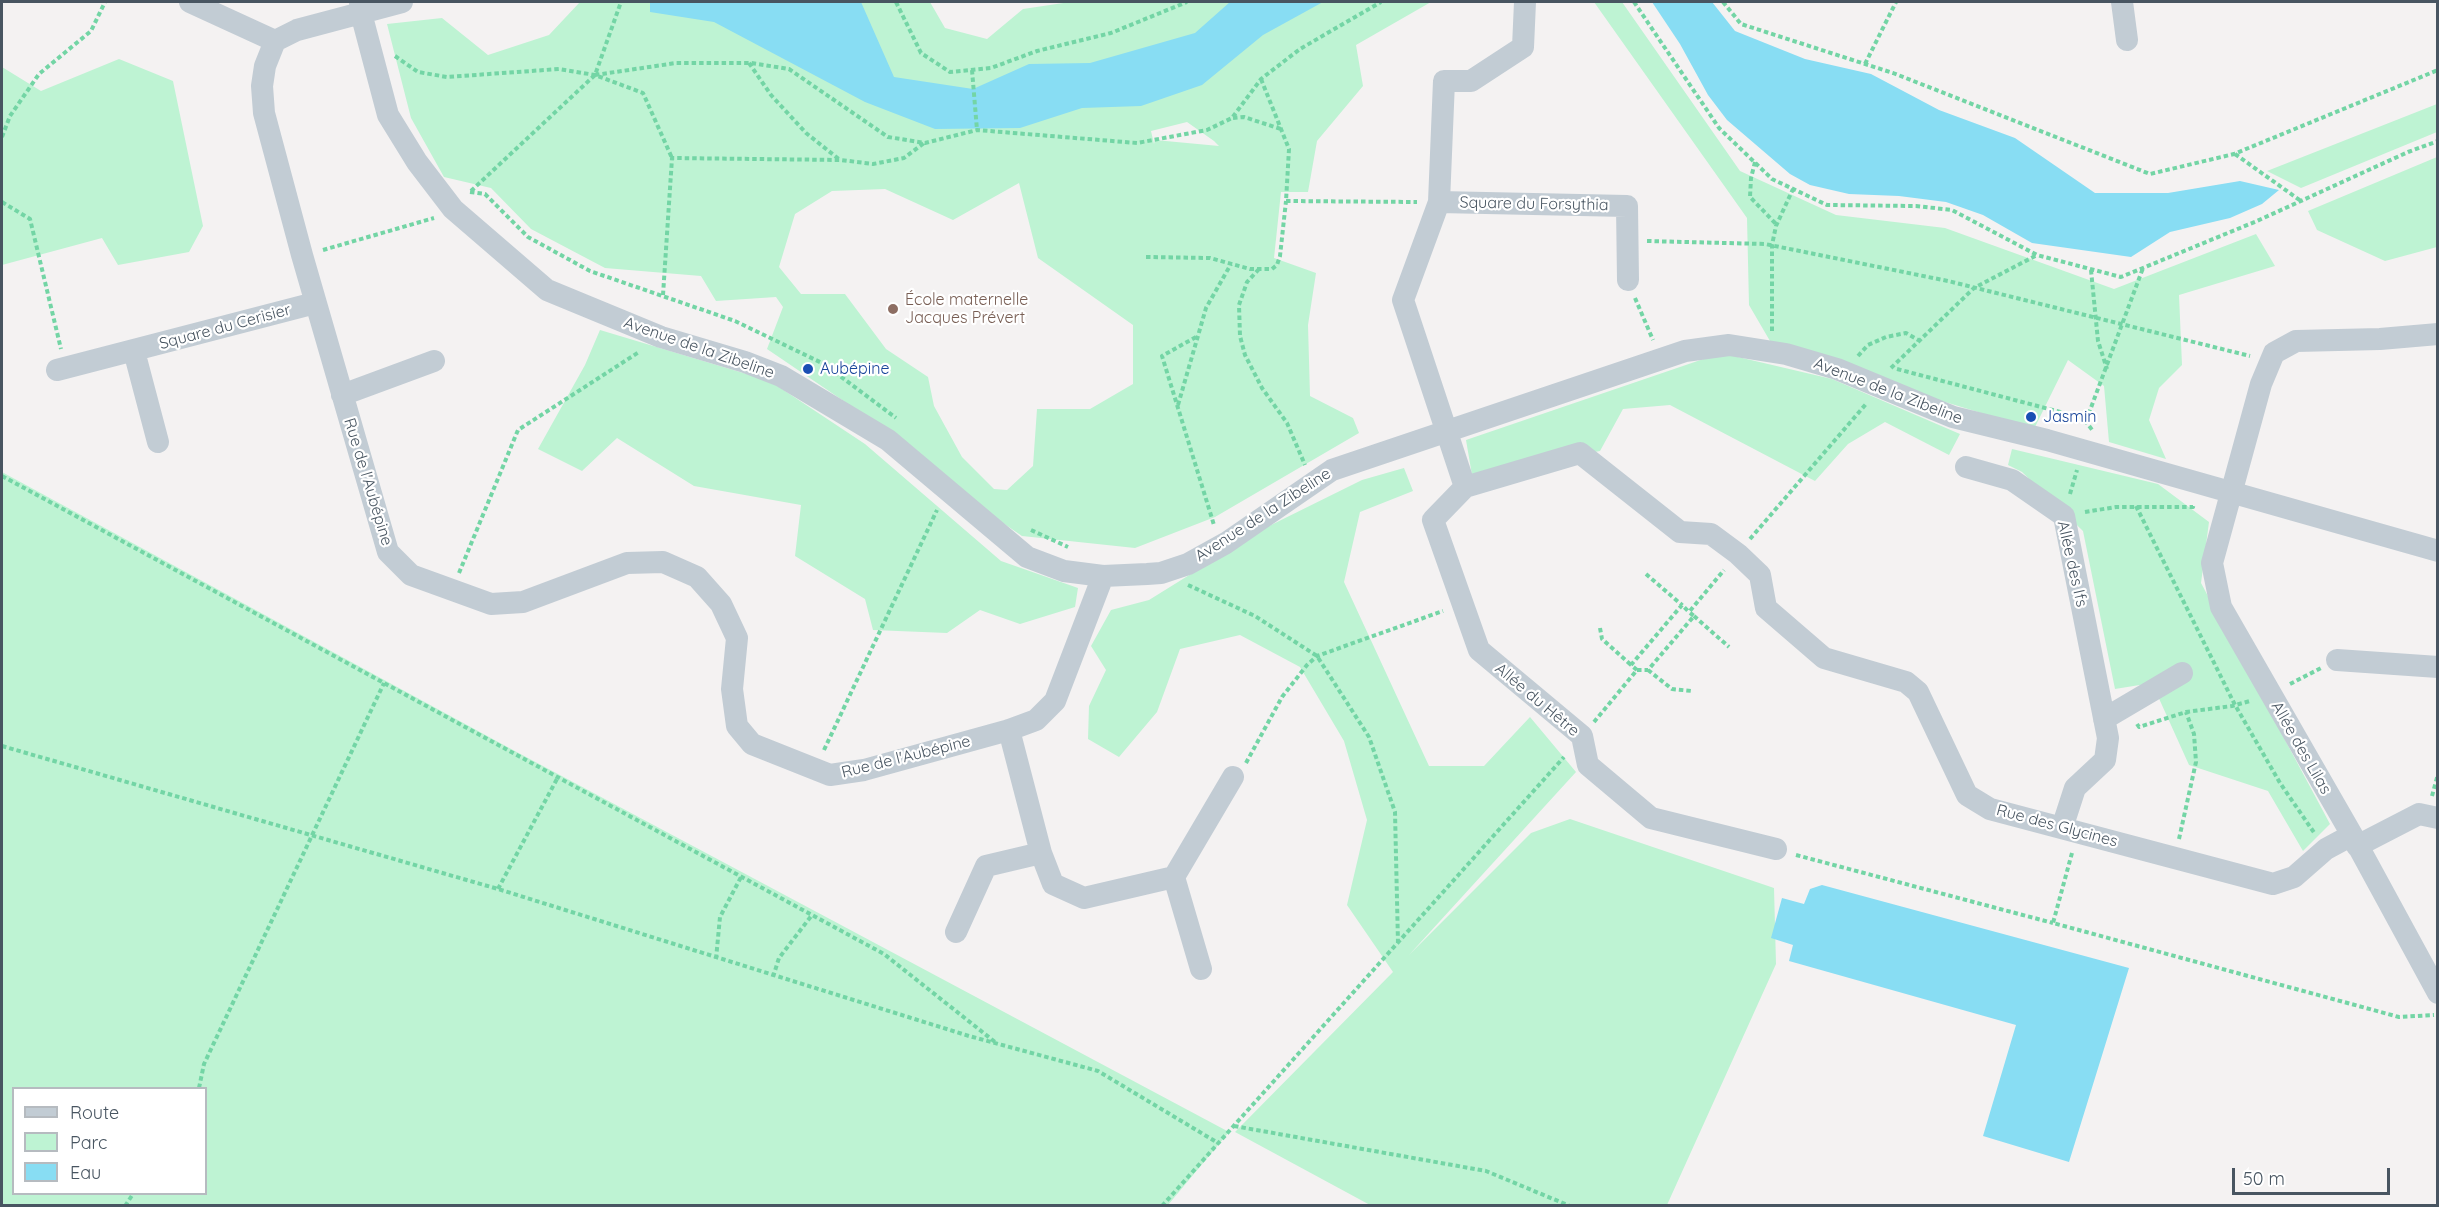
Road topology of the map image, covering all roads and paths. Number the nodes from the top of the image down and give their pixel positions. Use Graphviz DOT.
graph roads {
  1 [pos="105,2"];
  2 [pos="189,2"];
  3 [pos="402,2"];
  4 [pos="621,2"];
  5 [pos="896,2"];
  6 [pos="1187,2"];
  7 [pos="1381,2"];
  8 [pos="1526,2"];
  9 [pos="1634,2"];
  10 [pos="1723,2"];
  11 [pos="1896,2"];
  12 [pos="2122,2"];
  13 [pos="360,7"];
  14 [pos="275,40"];
  15 [pos="2127,40"];
  16 [pos="369,45"];
  17 [pos="749,63"];
  18 [pos="1864,64"];
  19 [pos="972,70"];
  20 [pos="2438,70"];
  21 [pos="595,75"];
  22 [pos="1260,79"];
  23 [pos="1232,118"];
  24 [pos="1281,129"];
  25 [pos="977,130"];
  26 [pos="2,137"];
  27 [pos="2438,141"];
  28 [pos="925,143"];
  29 [pos="2234,154"];
  30 [pos="672,158"];
  31 [pos="841,160"];
  32 [pos="1755,162"];
  33 [pos="1793,189"];
  34 [pos="470,192"];
  35 [pos="1286,201"];
  36 [pos="2301,201"];
  37 [pos="2,202"];
  38 [pos="1439,202"];
  39 [pos="453,209"];
  40 [pos="1777,225"];
  41 [pos="1628,241"];
  42 [pos="1772,245"];
  43 [pos="302,255"];
  44 [pos="1146,257"];
  45 [pos="1231,264"];
  46 [pos="2143,268"];
  47 [pos="1259,269"];
  48 [pos="2091,269"];
  49 [pos="1628,280"];
  50 [pos="663,296"];
  51 [pos="315,303"];
  52 [pos="2096,318"];
  53 [pos="2123,325"];
  54 [pos="1772,332"];
  55 [pos="2438,334"];
  56 [pos="661,337"];
  57 [pos="1196,337"];
  58 [pos="1920,341"];
  59 [pos="1655,345"];
  60 [pos="134,351"];
  61 [pos="1857,357"];
  62 [pos="2269,360"];
  63 [pos="435,361"];
  64 [pos="2108,369"];
  65 [pos="57,370"];
  66 [pos="342,395"];
  67 [pos="1178,406"];
  68 [pos="2086,422"];
  69 [pos="1446,432"];
  70 [pos="158,442"];
  71 [pos="2082,452"];
  72 [pos="1966,466"];
  73 [pos="1308,474"];
  74 [pos="2,476"];
  75 [pos="2200,483"];
  76 [pos="1465,487"];
  77 [pos="947,490"];
  78 [pos="2232,492"];
  79 [pos="2136,506"];
  80 [pos="2064,516"];
  81 [pos="1214,525"];
  82 [pos="2438,551"];
  83 [pos="1161,573"];
  84 [pos="1646,574"];
  85 [pos="1103,576"];
  86 [pos="452,590"];
  87 [pos="1463,604"];
  88 [pos="1682,605"];
  89 [pos="1689,612"];
  90 [pos="1695,616"];
  91 [pos="1600,628"];
  92 [pos="1729,647"];
  93 [pos="1317,656"];
  94 [pos="2337,660"];
  95 [pos="1631,665"];
  96 [pos="2438,667"];
  97 [pos="1637,670"];
  98 [pos="1648,670"];
  99 [pos="2181,673"];
  100 [pos="384,683"];
  101 [pos="1692,692"];
  102 [pos="2271,694"];
  103 [pos="2235,705"];
  104 [pos="2126,706"];
  105 [pos="2186,712"];
  106 [pos="2104,719"];
  107 [pos="1009,730"];
  108 [pos="2,746"];
  109 [pos="815,770"];
  110 [pos="558,777"];
  111 [pos="1233,777"];
  112 [pos="2438,818"];
  113 [pos="2070,830"];
  114 [pos="311,835"];
  115 [pos="2354,841"];
  116 [pos="1776,849"];
  117 [pos="2326,849"];
  118 [pos="1041,853"];
  119 [pos="2175,858"];
  120 [pos="741,877"];
  121 [pos="1174,877"];
  122 [pos="498,889"];
  123 [pos="812,915"];
  124 [pos="2053,923"];
  125 [pos="956,932"];
  126 [pos="1398,944"];
  127 [pos="716,959"];
  128 [pos="1201,969"];
  129 [pos="773,977"];
  130 [pos="2438,993"];
  131 [pos="2438,1015"];
  132 [pos="998,1044"];
  133 [pos="199,1087"];
  134 [pos="1233,1126"];
  135 [pos="1218,1143"];
  136 [pos="1570,1206"];
  1 -- 26 [label="path"];
  2 -- 14 [label="street"];
  3 -- 13 [label="street"];
  4 -- 21 [label="path"];
  5 -- 19 [label="path"];
  6 -- 19 [label="path"];
  7 -- 22 [label="path"];
  8 -- 38 [label="street, Square du Forsythia"];
  9 -- 32 [label="path"];
  10 -- 18 [label="path"];
  11 -- 18 [label="path"];
  12 -- 15 [label="street"];
  13 -- 14 [label="street"];
  13 -- 16 [label="street, Avenue de la Zibeline"];
  14 -- 43 [label="street, Rue de l'Aubépine"];
  16 -- 21 [label="path"];
  16 -- 39 [label="street, Avenue de la Zibeline"];
  17 -- 21 [label="path"];
  17 -- 28 [label="path"];
  17 -- 31 [label="path"];
  18 -- 29 [label="path"];
  19 -- 25 [label="path"];
  20 -- 29 [label="path"];
  21 -- 30 [label="path"];
  21 -- 34 [label="path"];
  22 -- 23 [label="path"];
  22 -- 24 [label="path"];
  23 -- 24 [label="path"];
  23 -- 25 [label="path"];
  24 -- 35 [label="path"];
  25 -- 28 [label="path"];
  27 -- 36 [label="path"];
  28 -- 31 [label="path"];
  29 -- 36 [label="path"];
  30 -- 31 [label="path"];
  30 -- 50 [label="path"];
  32 -- 33 [label="path"];
  32 -- 40 [label="path"];
  33 -- 40 [label="path"];
  33 -- 48 [label="path"];
  35 -- 38 [label="path"];
  35 -- 47 [label="path"];
  36 -- 46 [label="path"];
  37 -- 65 [label="path"];
  38 -- 41 [label="street, Square du Forsythia"];
  38 -- 69 [label="street, Square du Forsythia"];
  39 -- 43 [label="path"];
  39 -- 56 [label="street, Avenue de la Zibeline"];
  40 -- 42 [label="path"];
  41 -- 42 [label="path"];
  41 -- 49 [label="street, Square du Forsythia"];
  42 -- 52 [label="path"];
  42 -- 54 [label="path"];
  43 -- 51 [label="street, Rue de l'Aubépine"];
  44 -- 45 [label="path"];
  45 -- 47 [label="path"];
  45 -- 57 [label="path"];
  46 -- 48 [label="path"];
  46 -- 53 [label="path"];
  47 -- 73 [label="path"];
  48 -- 52 [label="path"];
  49 -- 59 [label="path"];
  51 -- 60 [label="street, Square du Cerisier"];
  51 -- 66 [label="street, Rue de l'Aubépine"];
  52 -- 53 [label="path"];
  52 -- 64 [label="path"];
  53 -- 62 [label="path"];
  53 -- 64 [label="path"];
  55 -- 62 [label="street"];
  56 -- 77 [label="street, Avenue de la Zibeline"];
  56 -- 86 [label="path"];
  57 -- 67 [label="path"];
  57 -- 67 [label="path"];
  58 -- 61 [label="path"];
  60 -- 65 [label="street, Square du Cerisier"];
  60 -- 70 [label="street"];
  62 -- 78 [label="street, Allée des Lilas"];
  63 -- 66 [label="street"];
  64 -- 68 [label="path"];
  66 -- 86 [label="street, Rue de l'Aubépine"];
  67 -- 81 [label="path"];
  69 -- 71 [label="street, Avenue de la Zibeline"];
  69 -- 76 [label="street"];
  69 -- 83 [label="street, Avenue de la Zibeline"];
  71 -- 75 [label="street, Avenue de la Zibeline"];
  71 -- 80 [label="path"];
  72 -- 80 [label="street, Allée des Ifs"];
  74 -- 100 [label="path"];
  75 -- 78 [label="street, Avenue de la Zibeline"];
  75 -- 79 [label="path"];
  76 -- 87 [label="street, Allée du Hêtre"];
  76 -- 113 [label="street, Rue des Glycines"];
  77 -- 85 [label="street, Avenue de la Zibeline"];
  77 -- 109 [label="path"];
  78 -- 82 [label="street, Avenue de la Zibeline"];
  78 -- 102 [label="street, Allée des Lilas"];
  79 -- 80 [label="path"];
  79 -- 103 [label="path"];
  80 -- 106 [label="street, Allée des Ifs"];
  83 -- 85 [label="street, Avenue de la Zibeline"];
  83 -- 93 [label="path"];
  84 -- 88 [label="path"];
  85 -- 107 [label="street, Rue de l'Aubépine"];
  86 -- 109 [label="street, Rue de l'Aubépine"];
  87 -- 93 [label="path"];
  87 -- 116 [label="street, Allée du Hêtre"];
  88 -- 89 [label="path"];
  88 -- 95 [label="path"];
  90 -- 92 [label="path"];
  91 -- 95 [label="path"];
  93 -- 111 [label="path"];
  93 -- 126 [label="path"];
  94 -- 96 [label="street"];
  94 -- 102 [label="path"];
  95 -- 97 [label="path"];
  98 -- 101 [label="path"];
  99 -- 104 [label="street"];
  100 -- 110 [label="path"];
  100 -- 114 [label="path"];
  102 -- 103 [label="path"];
  102 -- 115 [label="street, Allée des Lilas"];
  103 -- 105 [label="path"];
  103 -- 117 [label="path"];
  104 -- 105 [label="path"];
  104 -- 106 [label="street"];
  105 -- 119 [label="path"];
  106 -- 113 [label="street, Allée des Ifs"];
  107 -- 109 [label="street, Rue de l'Aubépine"];
  107 -- 118 [label="street"];
  108 -- 114 [label="path"];
  110 -- 120 [label="path"];
  110 -- 122 [label="path"];
  111 -- 121 [label="street"];
  112 -- 115 [label="street, Rue des Glycines"];
  113 -- 119 [label="street, Rue des Glycines"];
  113 -- 124 [label="path"];
  114 -- 122 [label="path"];
  114 -- 133 [label="path"];
  115 -- 117 [label="street, Rue des Glycines"];
  115 -- 130 [label="street, Allée des Lilas"];
  116 -- 124 [label="path"];
  117 -- 119 [label="street, Rue des Glycines"];
  118 -- 121 [label="street"];
  118 -- 125 [label="street"];
  120 -- 123 [label="path"];
  120 -- 127 [label="path"];
  121 -- 128 [label="street"];
  122 -- 127 [label="path"];
  123 -- 129 [label="path"];
  123 -- 132 [label="path"];
  124 -- 131 [label="path"];
  127 -- 129 [label="path"];
  129 -- 132 [label="path"];
  132 -- 135 [label="path"];
  134 -- 136 [label="path"];
}
